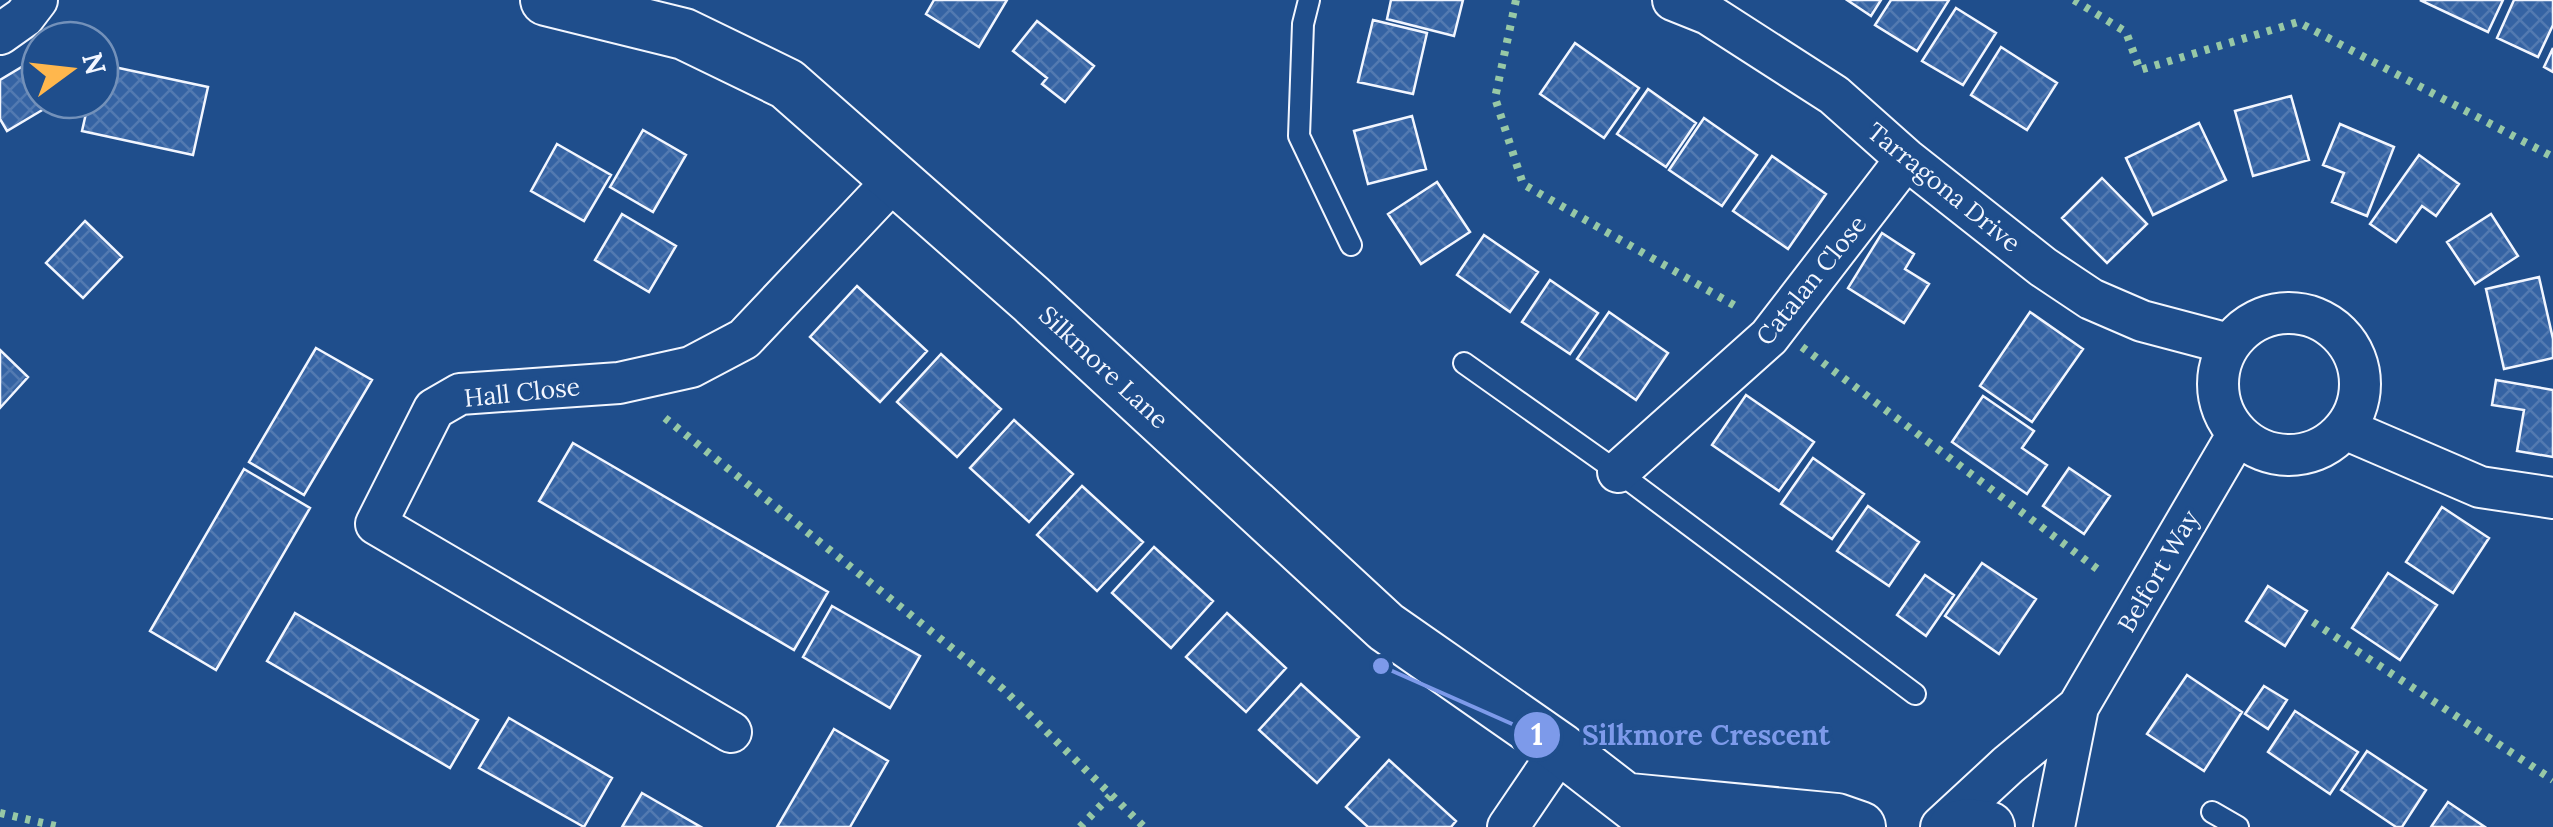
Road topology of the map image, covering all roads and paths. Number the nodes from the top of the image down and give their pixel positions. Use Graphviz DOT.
graph roads {
  1 [pos="36,0"];
  2 [pos="546,0"];
  3 [pos="1308,0"];
  4 [pos="1673,0"];
  5 [pos="0,34"];
  6 [pos="1906,160"];
  7 [pos="894,180"];
  8 [pos="1352,245"];
  9 [pos="2230,344"];
  10 [pos="1464,363"];
  11 [pos="2345,430"];
  12 [pos="2238,435"];
  13 [pos="1618,472"];
  14 [pos="2553,498"];
  15 [pos="1915,694"];
  16 [pos="2078,707"];
  17 [pos="731,732"];
  18 [pos="1561,749"];
  19 [pos="2212,812"];
  20 [pos="1646,813"];
  21 [pos="1843,824"];
  22 [pos="1508,827"];
  23 [pos="1940,827"];
  24 [pos="1954,827"];
  25 [pos="1989,827"];
  26 [pos="2054,827"];
  27 [pos="2238,827"];
  1 -- 5 [label="street"];
  2 -- 7 [label="street, Silkmore Lane"];
  3 -- 8 [label="lane"];
  4 -- 6 [label="street, Tarragona Drive"];
  6 -- 9 [label="street, Tarragona Drive"];
  6 -- 13 [label="street, Catalan Close"];
  7 -- 17 [label="street, Hall Close"];
  7 -- 18 [label="street, Silkmore Lane"];
  9 -- 11 [label="street"];
  9 -- 12 [label="street"];
  10 -- 13 [label="lane"];
  11 -- 12 [label="street"];
  11 -- 14 [label="street"];
  12 -- 16 [label="street, Belfort Way"];
  13 -- 15 [label="lane"];
  16 -- 23 [label="street, Belfort Way"];
  16 -- 26 [label="street, Belfort Way"];
  18 -- 20 [label="street, Silkmore Lane"];
  18 -- 22 [label="street"];
  19 -- 27 [label="lane"];
  20 -- 21 [label="street, Silkmore Lane"];
  24 -- 25 [label="street"];
}
